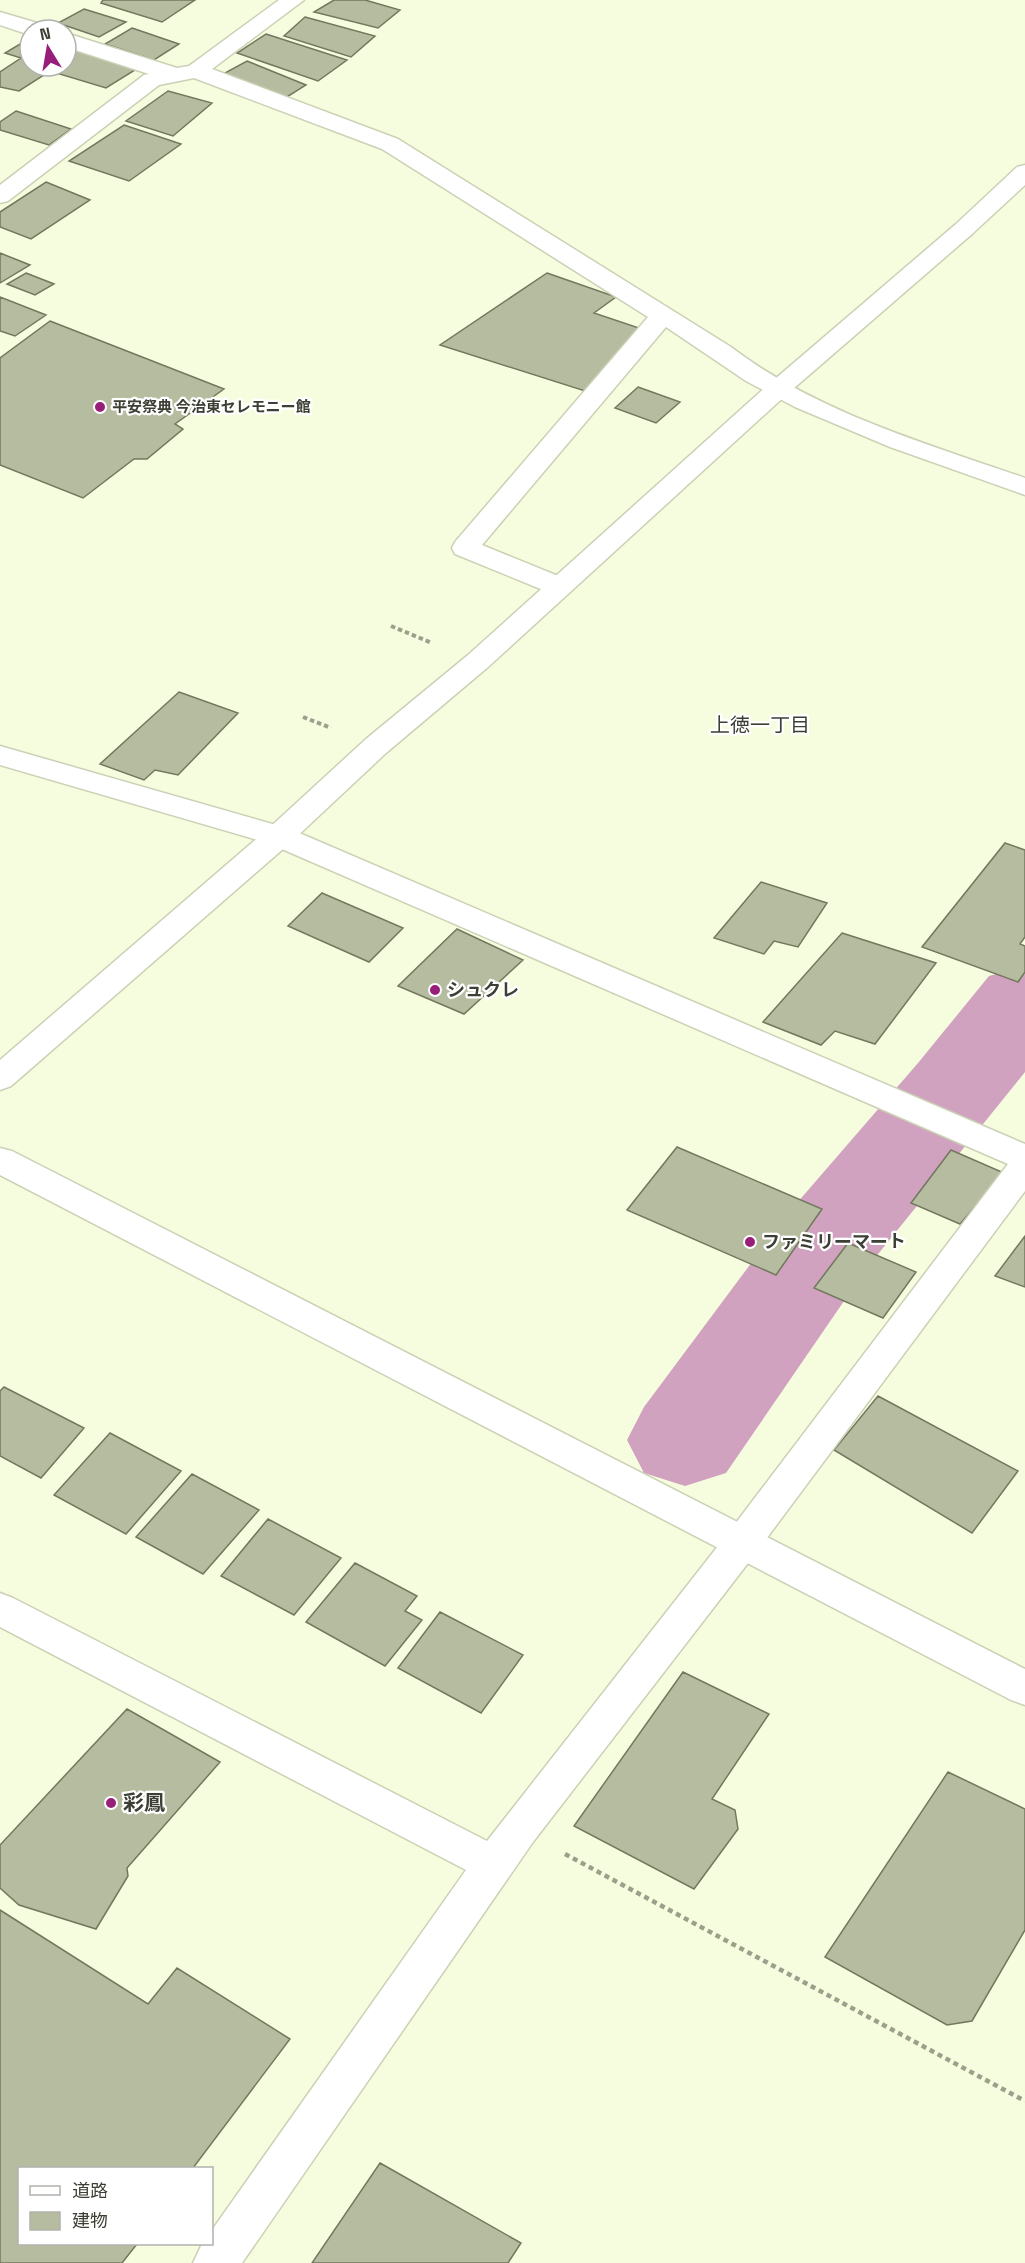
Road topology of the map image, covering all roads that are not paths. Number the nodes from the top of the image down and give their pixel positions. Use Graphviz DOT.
graph roads {
  1 [pos="293,0"];
  2 [pos="0,18"];
  3 [pos="18,24"];
  4 [pos="78,43"];
  5 [pos="186,73"];
  6 [pos="1025,172"];
  7 [pos="0,196"];
  8 [pos="663,315"];
  9 [pos="777,390"];
  10 [pos="1025,487"];
  11 [pos="558,586"];
  12 [pos="0,755"];
  13 [pos="279,836"];
  14 [pos="0,1078"];
  15 [pos="1025,1158"];
  16 [pos="0,1160"];
  17 [pos="1025,1166"];
  18 [pos="742,1543"];
  19 [pos="0,1609"];
  20 [pos="1025,1688"];
  21 [pos="495,1865"];
  22 [pos="215,2263"];
  1 -- 5 [label="street"];
  2 -- 3 [label="street"];
  4 -- 5 [label="street"];
  5 -- 7 [label="street"];
  5 -- 8 [label="street"];
  6 -- 9 [label="street"];
  8 -- 9 [label="street"];
  8 -- 11 [label="street"];
  9 -- 10 [label="street"];
  9 -- 11 [label="street"];
  11 -- 13 [label="street"];
  12 -- 13 [label="street"];
  13 -- 14 [label="street"];
  13 -- 15 [label="street"];
  16 -- 18 [label="street"];
  17 -- 18 [label="street"];
  18 -- 20 [label="street"];
  18 -- 21 [label="street"];
  19 -- 21 [label="street"];
  21 -- 22 [label="street"];
}
